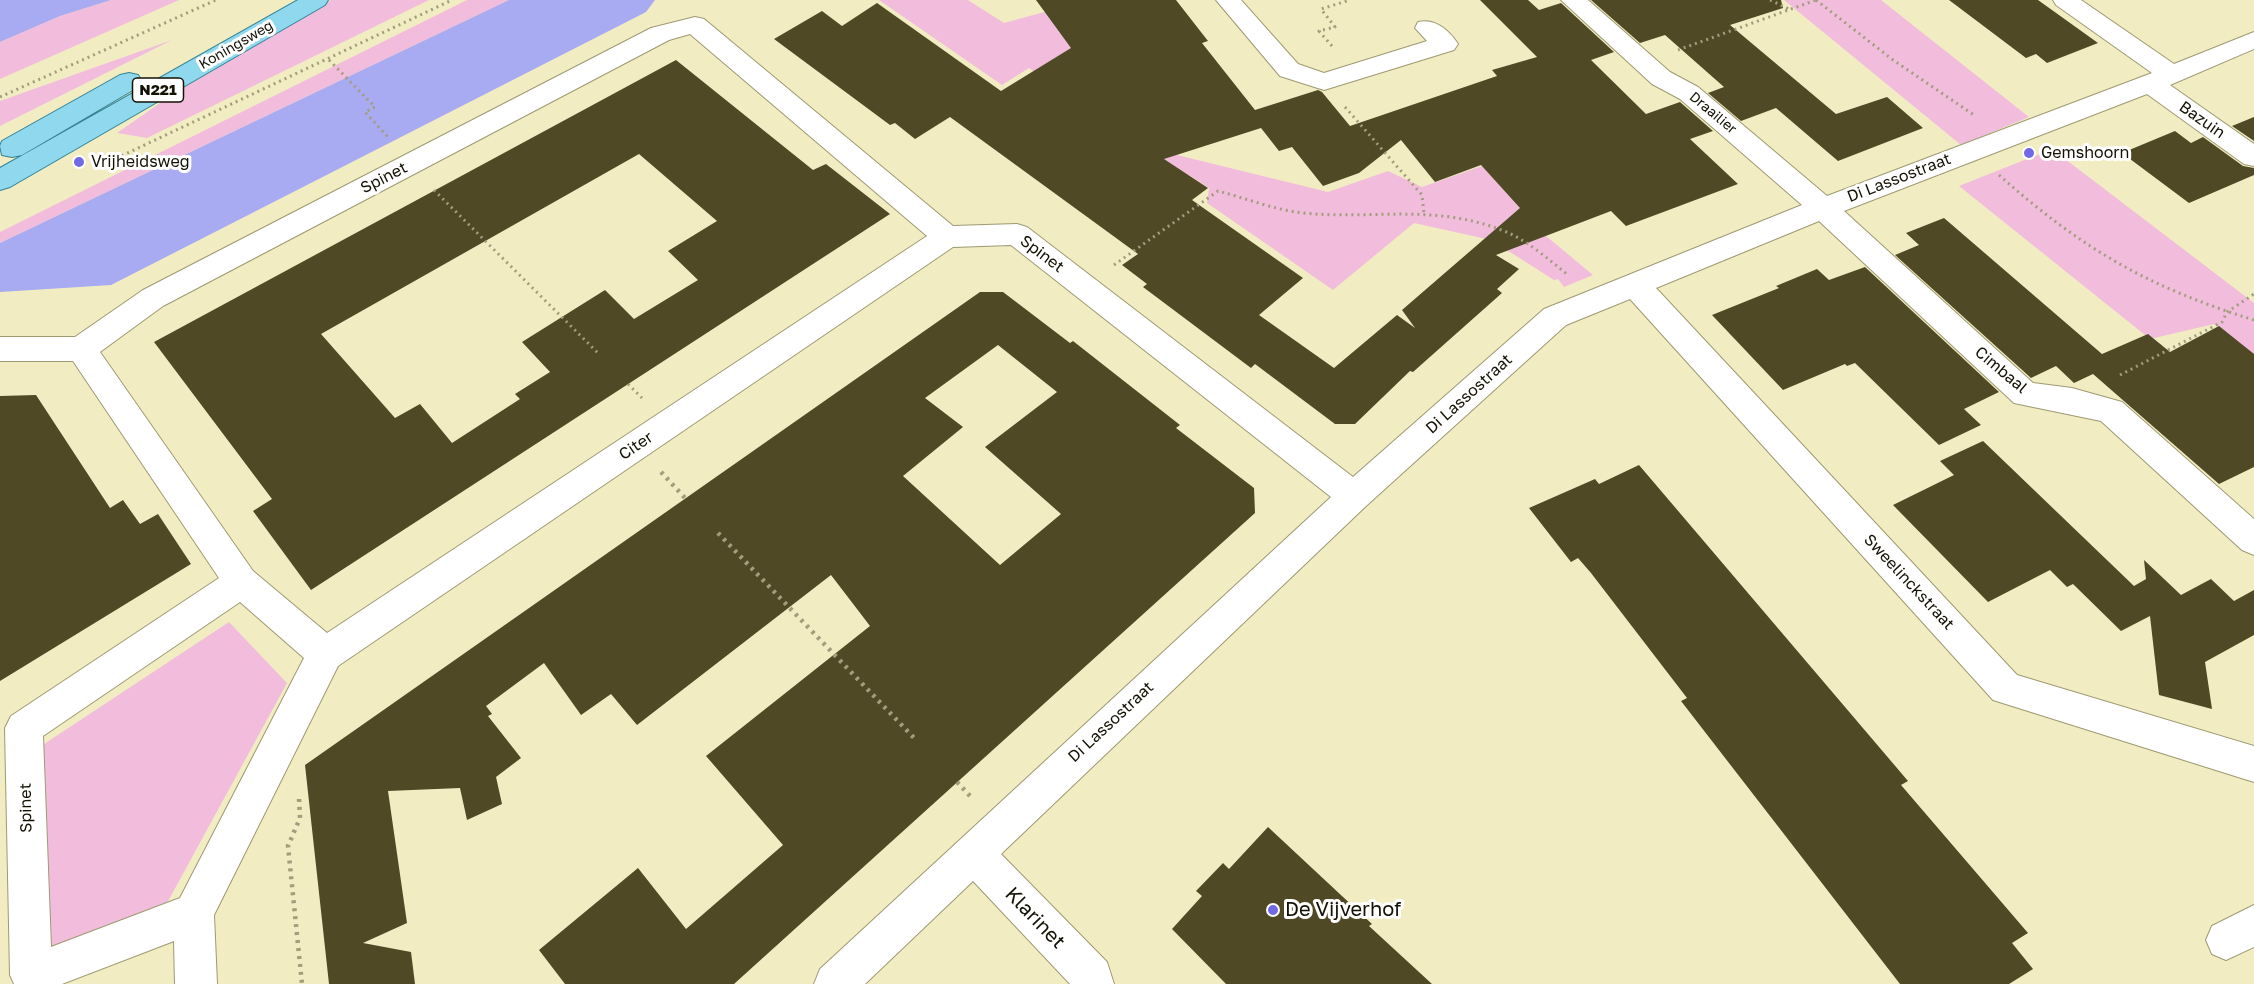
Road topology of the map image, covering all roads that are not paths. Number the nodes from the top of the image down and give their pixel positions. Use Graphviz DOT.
graph roads {
  1 [pos="278,0"];
  2 [pos="316,0"];
  3 [pos="1228,0"];
  4 [pos="1573,0"];
  5 [pos="2065,0"];
  6 [pos="699,13"];
  7 [pos="1427,28"];
  8 [pos="2254,40"];
  9 [pos="2160,79"];
  10 [pos="0,155"];
  11 [pos="2254,157"];
  12 [pos="0,180"];
  13 [pos="1823,208"];
  14 [pos="947,237"];
  15 [pos="1636,286"];
  16 [pos="0,349"];
  17 [pos="81,349"];
  18 [pos="1354,496"];
  19 [pos="2254,540"];
  20 [pos="241,582"];
  21 [pos="325,654"];
  22 [pos="2254,764"];
  23 [pos="973,854"];
  24 [pos="194,913"];
  25 [pos="196,984"];
  26 [pos="835,984"];
  27 [pos="1093,984"];
  1 -- 10 [label="main road, Koningsweg / N221"];
  2 -- 12 [label="main road, Koningsweg / N221"];
  3 -- 7 [label="street"];
  4 -- 13 [label="street, Draailier"];
  5 -- 9 [label="street"];
  6 -- 14 [label="street, Spinet"];
  6 -- 17 [label="street, Spinet"];
  8 -- 9 [label="street, Di Lassostraat"];
  9 -- 11 [label="street, Bazuin"];
  9 -- 13 [label="street, Di Lassostraat"];
  13 -- 15 [label="street, Di Lassostraat"];
  13 -- 19 [label="street, Cimbaal"];
  14 -- 18 [label="street, Spinet"];
  14 -- 21 [label="street, Citer"];
  15 -- 18 [label="street, Di Lassostraat"];
  15 -- 22 [label="street, Sweelinckstraat"];
  16 -- 17 [label="street"];
  17 -- 20 [label="street"];
  18 -- 23 [label="street, Di Lassostraat"];
  20 -- 21 [label="street"];
  20 -- 24 [label="street, Spinet"];
  21 -- 24 [label="street"];
  23 -- 26 [label="street, Di Lassostraat"];
  23 -- 27 [label="street, Klarinet"];
  24 -- 25 [label="street"];
}
